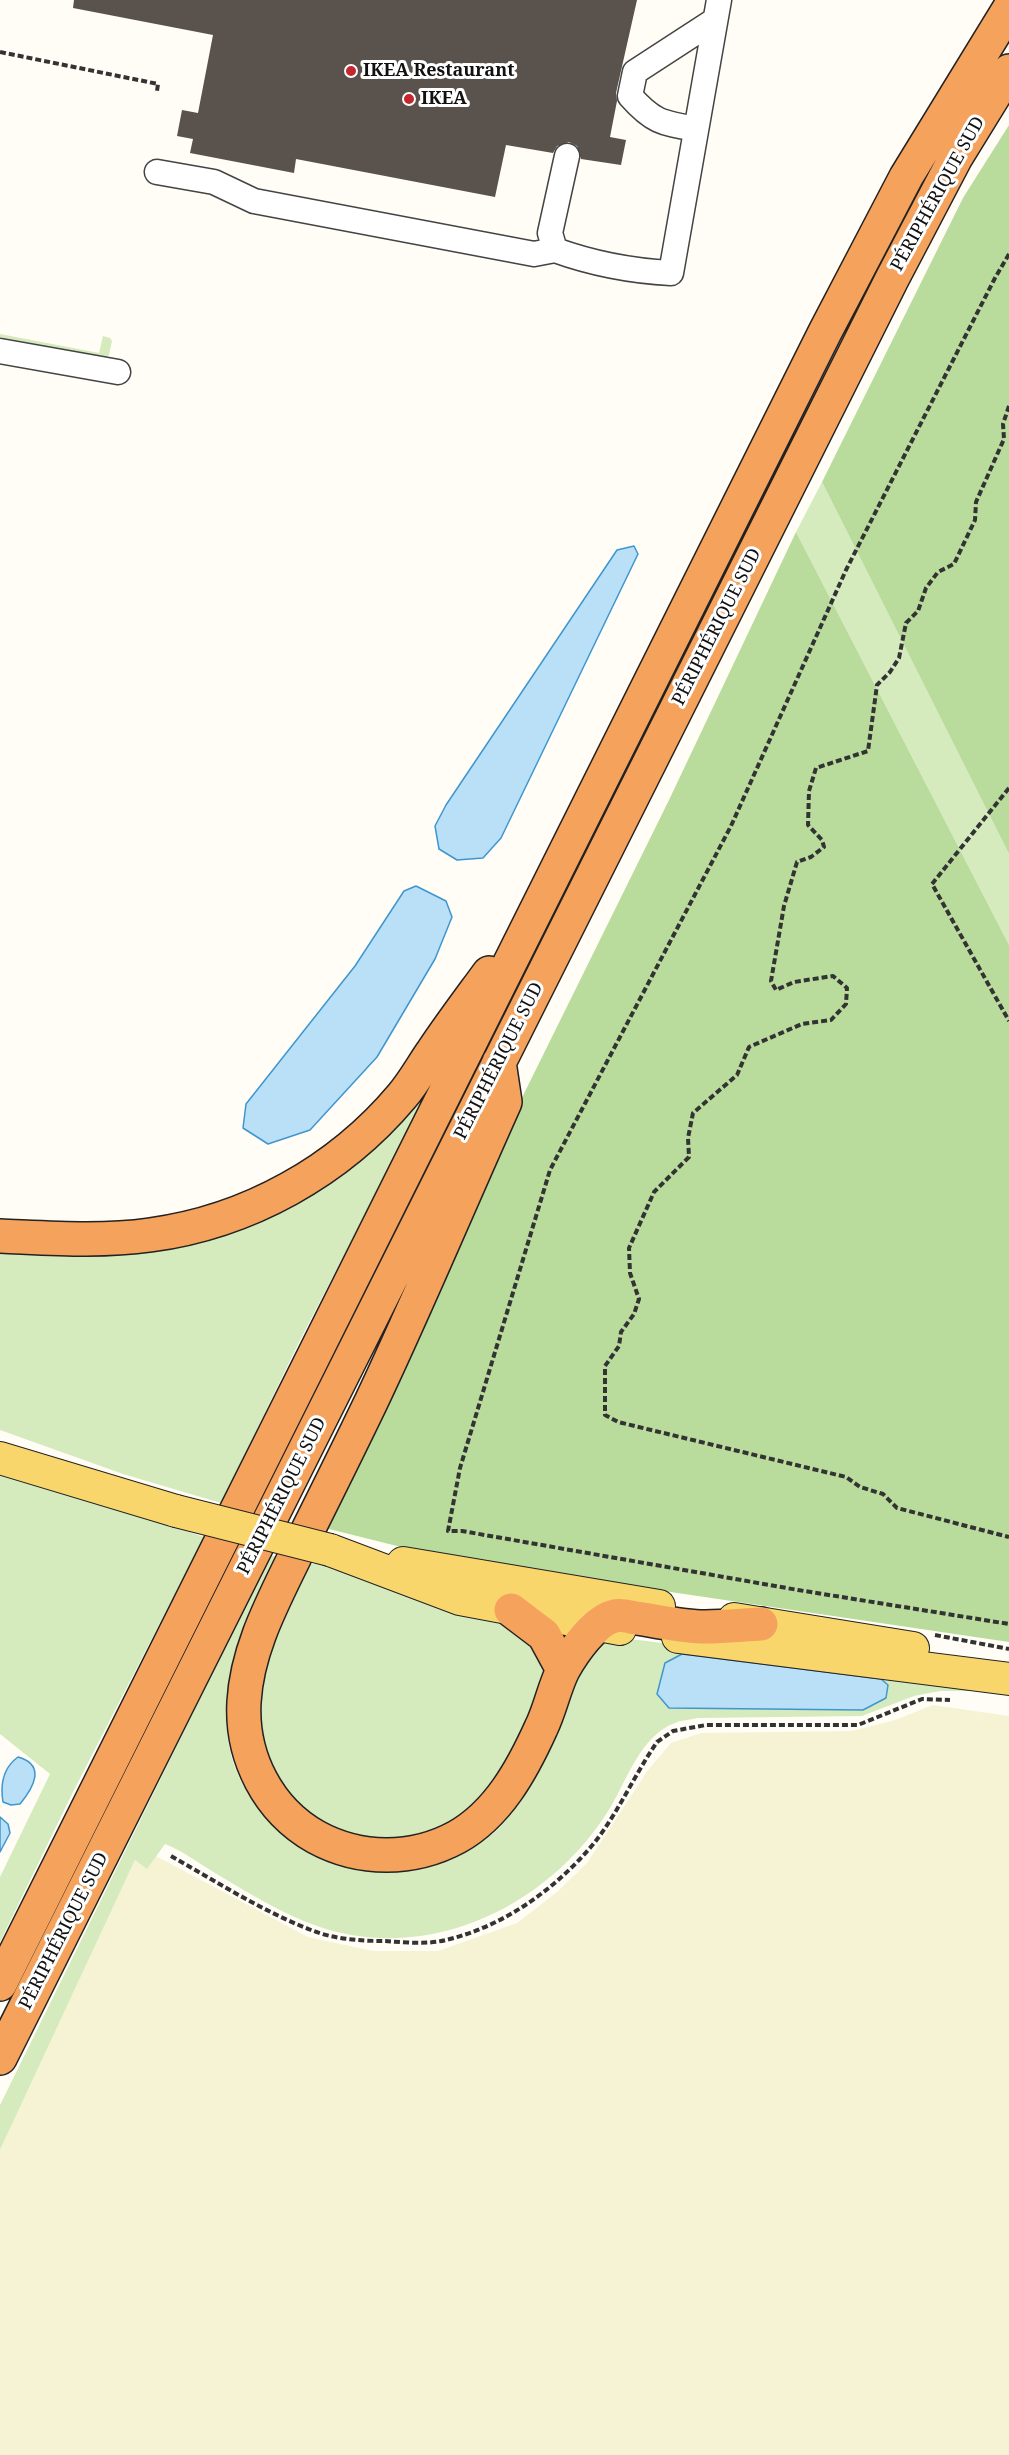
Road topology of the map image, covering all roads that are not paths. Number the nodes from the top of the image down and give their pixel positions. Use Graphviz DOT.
graph roads {
  1 [pos="1009,9"];
  2 [pos="717,10"];
  3 [pos="1009,71"];
  4 [pos="696,129"];
  5 [pos="567,156"];
  6 [pos="158,172"];
  7 [pos="555,250"];
  8 [pos="0,351"];
  9 [pos="118,372"];
  10 [pos="538,907"];
  11 [pos="499,1062"];
  12 [pos="0,1236"];
  13 [pos="0,1458"];
  14 [pos="330,1550"];
  15 [pos="511,1610"];
  16 [pos="761,1624"];
  17 [pos="596,1625"];
  18 [pos="1009,1663"];
  19 [pos="563,1670"];
  20 [pos="1009,1679"];
  21 [pos="0,1984"];
  22 [pos="0,2058"];
  1 -- 10 [label="highway, PÉRIPHÉRIQUE SUD"];
  2 -- 4 [label="lane"];
  2 -- 4 [label="lane"];
  3 -- 11 [label="highway, PÉRIPHÉRIQUE SUD"];
  4 -- 7 [label="lane"];
  5 -- 7 [label="lane"];
  6 -- 7 [label="lane"];
  8 -- 9 [label="lane"];
  10 -- 12 [label="highway"];
  10 -- 21 [label="highway, PÉRIPHÉRIQUE SUD"];
  11 -- 19 [label="highway"];
  11 -- 22 [label="highway, PÉRIPHÉRIQUE SUD"];
  13 -- 14 [label="main road, bridge"];
  14 -- 15 [label="main road"];
  14 -- 16 [label="main road"];
  15 -- 17 [label="main road"];
  15 -- 19 [label="highway"];
  16 -- 17 [label="highway"];
  16 -- 18 [label="main road"];
  17 -- 19 [label="highway"];
  17 -- 20 [label="main road"];
}
